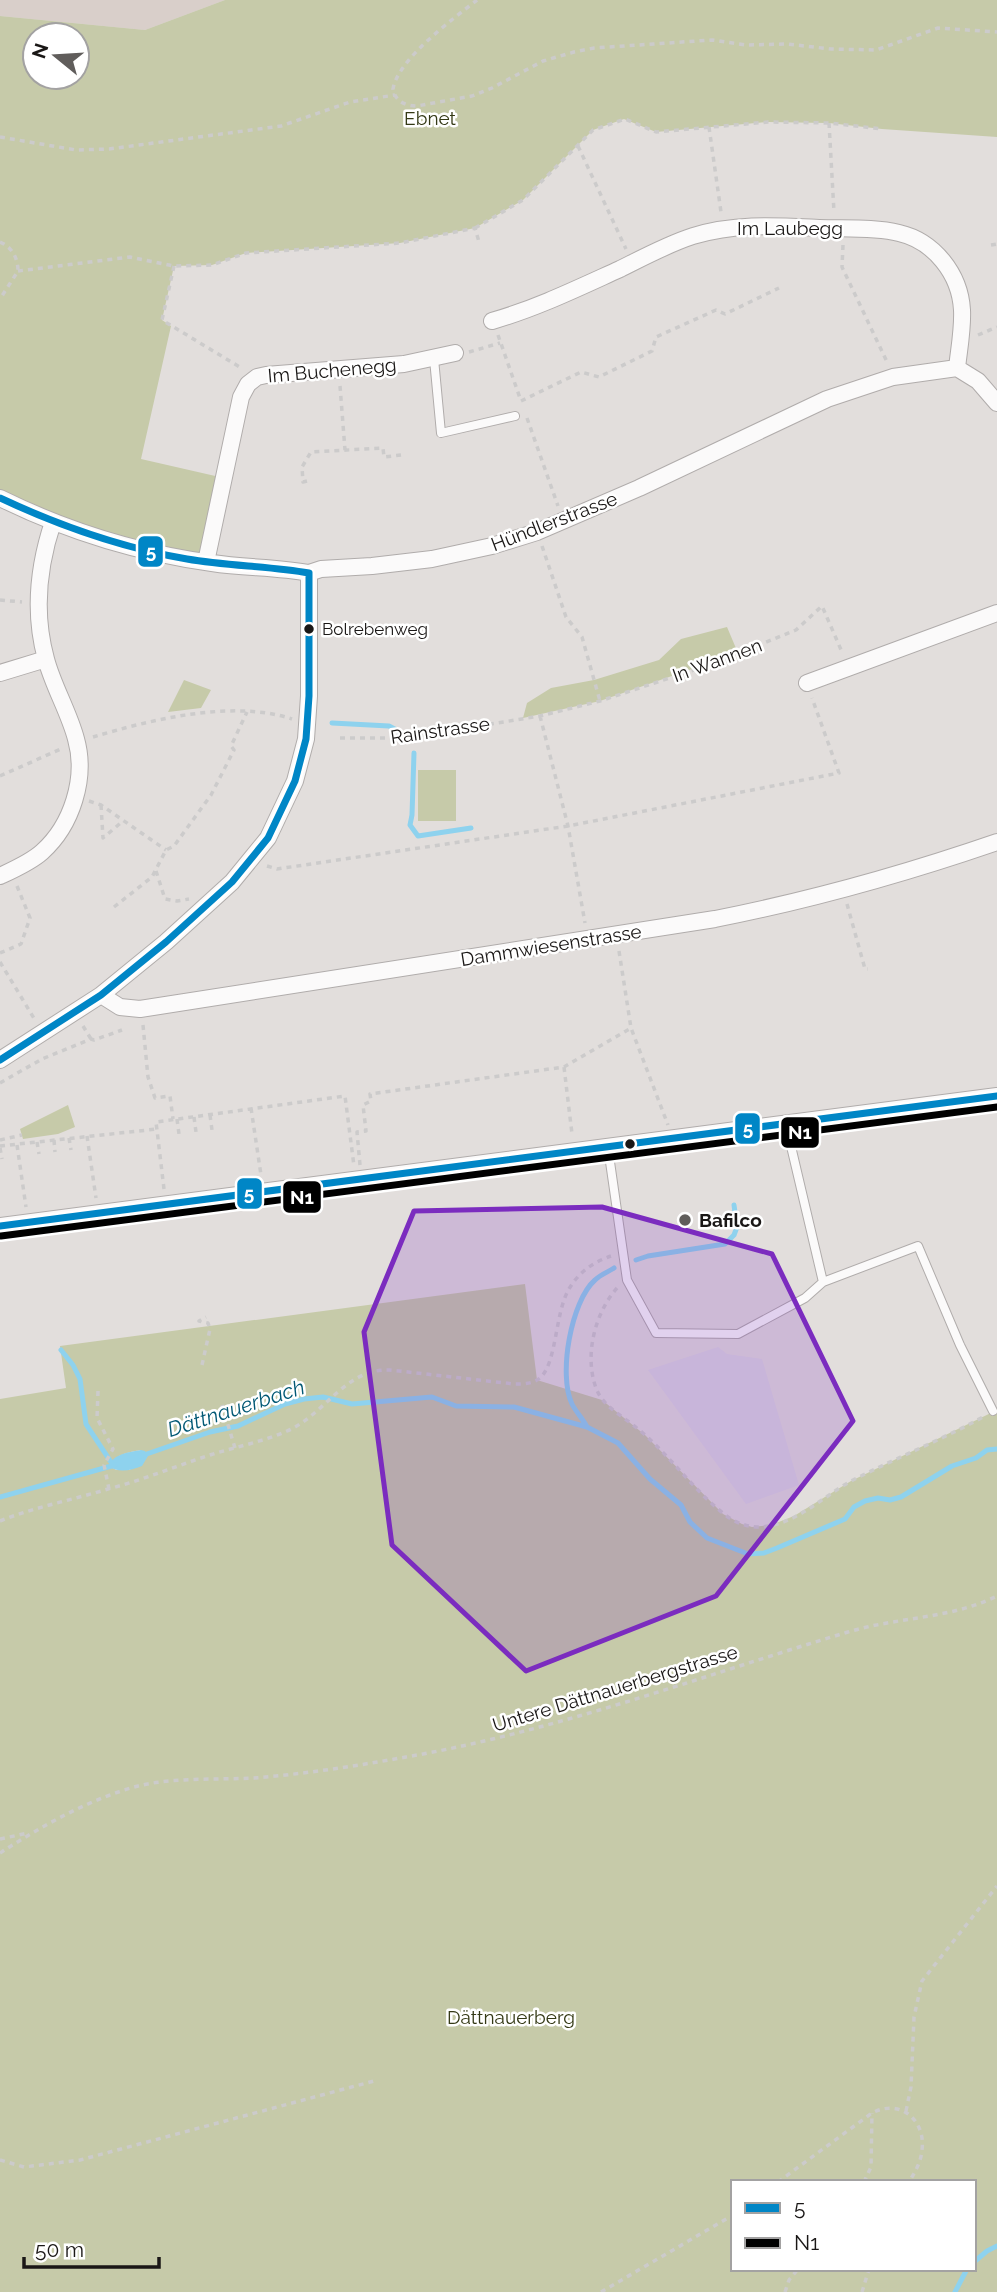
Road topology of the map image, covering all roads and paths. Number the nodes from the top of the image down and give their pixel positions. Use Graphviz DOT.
graph roads {
  1 [pos="477,0"];
  2 [pos="997,32"];
  3 [pos="394,95"];
  4 [pos="829,123"];
  5 [pos="709,127"];
  6 [pos="883,130"];
  7 [pos="1,137"];
  8 [pos="578,146"];
  9 [pos="722,218"];
  10 [pos="839,223"];
  11 [pos="475,228"];
  12 [pos="0,242"];
  13 [pos="479,242"];
  14 [pos="997,244"];
  15 [pos="990,245"];
  16 [pos="628,254"];
  17 [pos="174,265"];
  18 [pos="18,271"];
  19 [pos="779,288"];
  20 [pos="0,299"];
  21 [pos="492,321"];
  22 [pos="997,327"];
  23 [pos="970,338"];
  24 [pos="500,343"];
  25 [pos="455,353"];
  26 [pos="434,359"];
  27 [pos="889,366"];
  28 [pos="957,368"];
  29 [pos="257,377"];
  30 [pos="340,379"];
  31 [pos="521,401"];
  32 [pos="997,403"];
  33 [pos="515,416"];
  34 [pos="345,450"];
  35 [pos="401,455"];
  36 [pos="307,481"];
  37 [pos="0,498"];
  38 [pos="53,522"];
  39 [pos="537,532"];
  40 [pos="206,562"];
  41 [pos="309,573"];
  42 [pos="0,600"];
  43 [pos="38,603"];
  44 [pos="997,613"];
  45 [pos="46,659"];
  46 [pos="848,667"];
  47 [pos="0,673"];
  48 [pos="807,682"];
  49 [pos="600,701"];
  50 [pos="247,712"];
  51 [pos="540,716"];
  52 [pos="297,721"];
  53 [pos="340,738"];
  54 [pos="77,742"];
  55 [pos="0,776"];
  56 [pos="76,796"];
  57 [pos="101,805"];
  58 [pos="124,821"];
  59 [pos="568,826"];
  60 [pos="997,842"];
  61 [pos="166,850"];
  62 [pos="251,862"];
  63 [pos="156,871"];
  64 [pos="7,877"];
  65 [pos="843,889"];
  66 [pos="195,898"];
  67 [pos="114,907"];
  68 [pos="617,935"];
  69 [pos="587,939"];
  70 [pos="0,953"];
  71 [pos="0,962"];
  72 [pos="868,969"];
  73 [pos="101,995"];
  74 [pos="33,1017"];
  75 [pos="80,1021"];
  76 [pos="143,1027"];
  77 [pos="631,1028"];
  78 [pos="122,1030"];
  79 [pos="91,1039"];
  80 [pos="0,1060"];
  81 [pos="565,1068"];
  82 [pos="0,1083"];
  83 [pos="997,1096"];
  84 [pos="251,1108"];
  85 [pos="210,1115"];
  86 [pos="194,1117"];
  87 [pos="175,1119"];
  88 [pos="786,1125"];
  89 [pos="668,1127"];
  90 [pos="157,1129"];
  91 [pos="212,1130"];
  92 [pos="142,1131"];
  93 [pos="196,1132"];
  94 [pos="125,1133"];
  95 [pos="179,1134"];
  96 [pos="22,1135"];
  97 [pos="110,1135"];
  98 [pos="87,1136"];
  99 [pos="143,1138"];
  100 [pos="69,1139"];
  101 [pos="126,1139"];
  102 [pos="0,1140"];
  103 [pos="54,1140"];
  104 [pos="573,1140"];
  105 [pos="110,1141"];
  106 [pos="37,1142"];
  107 [pos="17,1144"];
  108 [pos="0,1147"];
  109 [pos="608,1148"];
  110 [pos="71,1150"];
  111 [pos="55,1152"];
  112 [pos="39,1154"];
  113 [pos="2,1159"];
  114 [pos="361,1167"];
  115 [pos="354,1168"];
  116 [pos="263,1193"];
  117 [pos="166,1205"];
  118 [pos="98,1214"];
  119 [pos="28,1223"];
  120 [pos="0,1226"];
  121 [pos="623,1252"];
  122 [pos="627,1280"];
  123 [pos="823,1282"];
  124 [pos="206,1317"];
  125 [pos="202,1365"];
  126 [pos="98,1391"];
  127 [pos="222,1405"];
  128 [pos="993,1411"];
  129 [pos="235,1447"];
  130 [pos="109,1489"];
  131 [pos="0,1521"];
  132 [pos="997,1596"];
  133 [pos="34,1832"];
  134 [pos="0,1839"];
  135 [pos="0,1853"];
  136 [pos="997,1886"];
  137 [pos="374,2081"];
  138 [pos="906,2111"];
  139 [pos="872,2113"];
  140 [pos="0,2160"];
  141 [pos="781,2180"];
  142 [pos="865,2180"];
  143 [pos="910,2180"];
  144 [pos="731,2216"];
  145 [pos="796,2271"];
  146 [pos="868,2271"];
  147 [pos="601,2292"];
  148 [pos="785,2292"];
  149 [pos="862,2292"];
  1 -- 3 [label="path"];
  2 -- 3 [label="path"];
  3 -- 7 [label="path"];
  4 -- 5 [label="path"];
  4 -- 6 [label="path"];
  4 -- 10 [label="path"];
  5 -- 8 [label="path"];
  5 -- 9 [label="path"];
  8 -- 11 [label="path"];
  8 -- 16 [label="path"];
  10 -- 21 [label="street, Im Laubegg"];
  10 -- 27 [label="path"];
  10 -- 28 [label="street, Im Laubegg"];
  11 -- 13 [label="path"];
  11 -- 17 [label="path"];
  12 -- 18 [label="path"];
  14 -- 15 [label="path"];
  17 -- 18 [label="path"];
  17 -- 29 [label="path"];
  18 -- 20 [label="path"];
  19 -- 31 [label="path"];
  22 -- 23 [label="path"];
  24 -- 25 [label="path"];
  25 -- 26 [label="street, Im Buchenegg"];
  26 -- 29 [label="street, Im Buchenegg"];
  26 -- 33 [label="lane"];
  28 -- 32 [label="street"];
  28 -- 39 [label="street, Hündlerstrasse"];
  29 -- 40 [label="street, Im Buchenegg"];
  30 -- 34 [label="path"];
  34 -- 35 [label="path"];
  34 -- 36 [label="path"];
  37 -- 38 [label="street, Hündlerstrasse"];
  38 -- 40 [label="street, Hündlerstrasse"];
  38 -- 43 [label="street"];
  39 -- 41 [label="street, Hündlerstrasse"];
  39 -- 49 [label="path"];
  40 -- 41 [label="street, Hündlerstrasse"];
  41 -- 62 [label="street"];
  42 -- 43 [label="path"];
  43 -- 45 [label="street"];
  44 -- 46 [label="street"];
  45 -- 47 [label="street"];
  45 -- 54 [label="street"];
  46 -- 48 [label="street"];
  46 -- 49 [label="path, In Wannen"];
  48 -- 59 [label="path"];
  49 -- 51 [label="path, In Wannen"];
  50 -- 52 [label="path"];
  50 -- 54 [label="path"];
  50 -- 61 [label="path"];
  51 -- 53 [label="path, Rainstrasse"];
  51 -- 59 [label="path"];
  54 -- 55 [label="path"];
  54 -- 56 [label="street"];
  56 -- 57 [label="path"];
  56 -- 64 [label="street"];
  57 -- 58 [label="path"];
  57 -- 58 [label="path"];
  58 -- 61 [label="path"];
  59 -- 62 [label="path"];
  59 -- 69 [label="path"];
  60 -- 65 [label="street, Dammwiesenstrasse"];
  61 -- 63 [label="path"];
  62 -- 73 [label="street"];
  63 -- 66 [label="path"];
  63 -- 67 [label="path"];
  64 -- 70 [label="path"];
  65 -- 68 [label="street, Dammwiesenstrasse"];
  65 -- 72 [label="path"];
  68 -- 69 [label="street, Dammwiesenstrasse"];
  68 -- 77 [label="path"];
  69 -- 73 [label="street, Dammwiesenstrasse"];
  71 -- 74 [label="path"];
  73 -- 80 [label="street"];
  75 -- 79 [label="path"];
  76 -- 87 [label="path"];
  77 -- 81 [label="path"];
  77 -- 89 [label="path"];
  78 -- 79 [label="path"];
  79 -- 82 [label="path"];
  81 -- 104 [label="path"];
  81 -- 114 [label="path"];
  83 -- 88 [label="street"];
  84 -- 85 [label="path"];
  84 -- 115 [label="path"];
  84 -- 116 [label="path"];
  85 -- 86 [label="path"];
  85 -- 91 [label="path"];
  86 -- 87 [label="path"];
  86 -- 93 [label="path"];
  87 -- 90 [label="path"];
  87 -- 95 [label="path"];
  88 -- 109 [label="street"];
  88 -- 123 [label="lane"];
  90 -- 92 [label="path"];
  90 -- 117 [label="path"];
  92 -- 94 [label="path"];
  92 -- 99 [label="path"];
  94 -- 97 [label="path"];
  94 -- 101 [label="path"];
  96 -- 102 [label="path"];
  97 -- 98 [label="path"];
  97 -- 105 [label="path"];
  98 -- 100 [label="path"];
  98 -- 118 [label="path"];
  100 -- 103 [label="path"];
  100 -- 110 [label="path"];
  103 -- 106 [label="path"];
  103 -- 111 [label="path"];
  106 -- 107 [label="path"];
  106 -- 112 [label="path"];
  107 -- 108 [label="path"];
  107 -- 119 [label="path"];
  108 -- 113 [label="path"];
  109 -- 116 [label="street"];
  109 -- 121 [label="lane"];
  116 -- 117 [label="street"];
  117 -- 118 [label="street"];
  118 -- 119 [label="street"];
  119 -- 120 [label="street"];
  121 -- 122 [label="lane"];
  121 -- 129 [label="path"];
  122 -- 123 [label="lane"];
  122 -- 128 [label="path"];
  123 -- 128 [label="lane"];
  124 -- 125 [label="path"];
  126 -- 130 [label="path"];
  127 -- 129 [label="path"];
  129 -- 130 [label="path"];
  130 -- 131 [label="path"];
  132 -- 133 [label="path, Untere Dättnauerbergstrasse"];
  133 -- 134 [label="path"];
  133 -- 135 [label="path, Untere Dättnauerbergstrasse"];
  136 -- 138 [label="path"];
  137 -- 140 [label="path"];
  138 -- 139 [label="path"];
  138 -- 143 [label="path"];
  139 -- 141 [label="path"];
  139 -- 142 [label="path"];
  144 -- 147 [label="path"];
  145 -- 148 [label="path"];
  146 -- 149 [label="path"];
}
